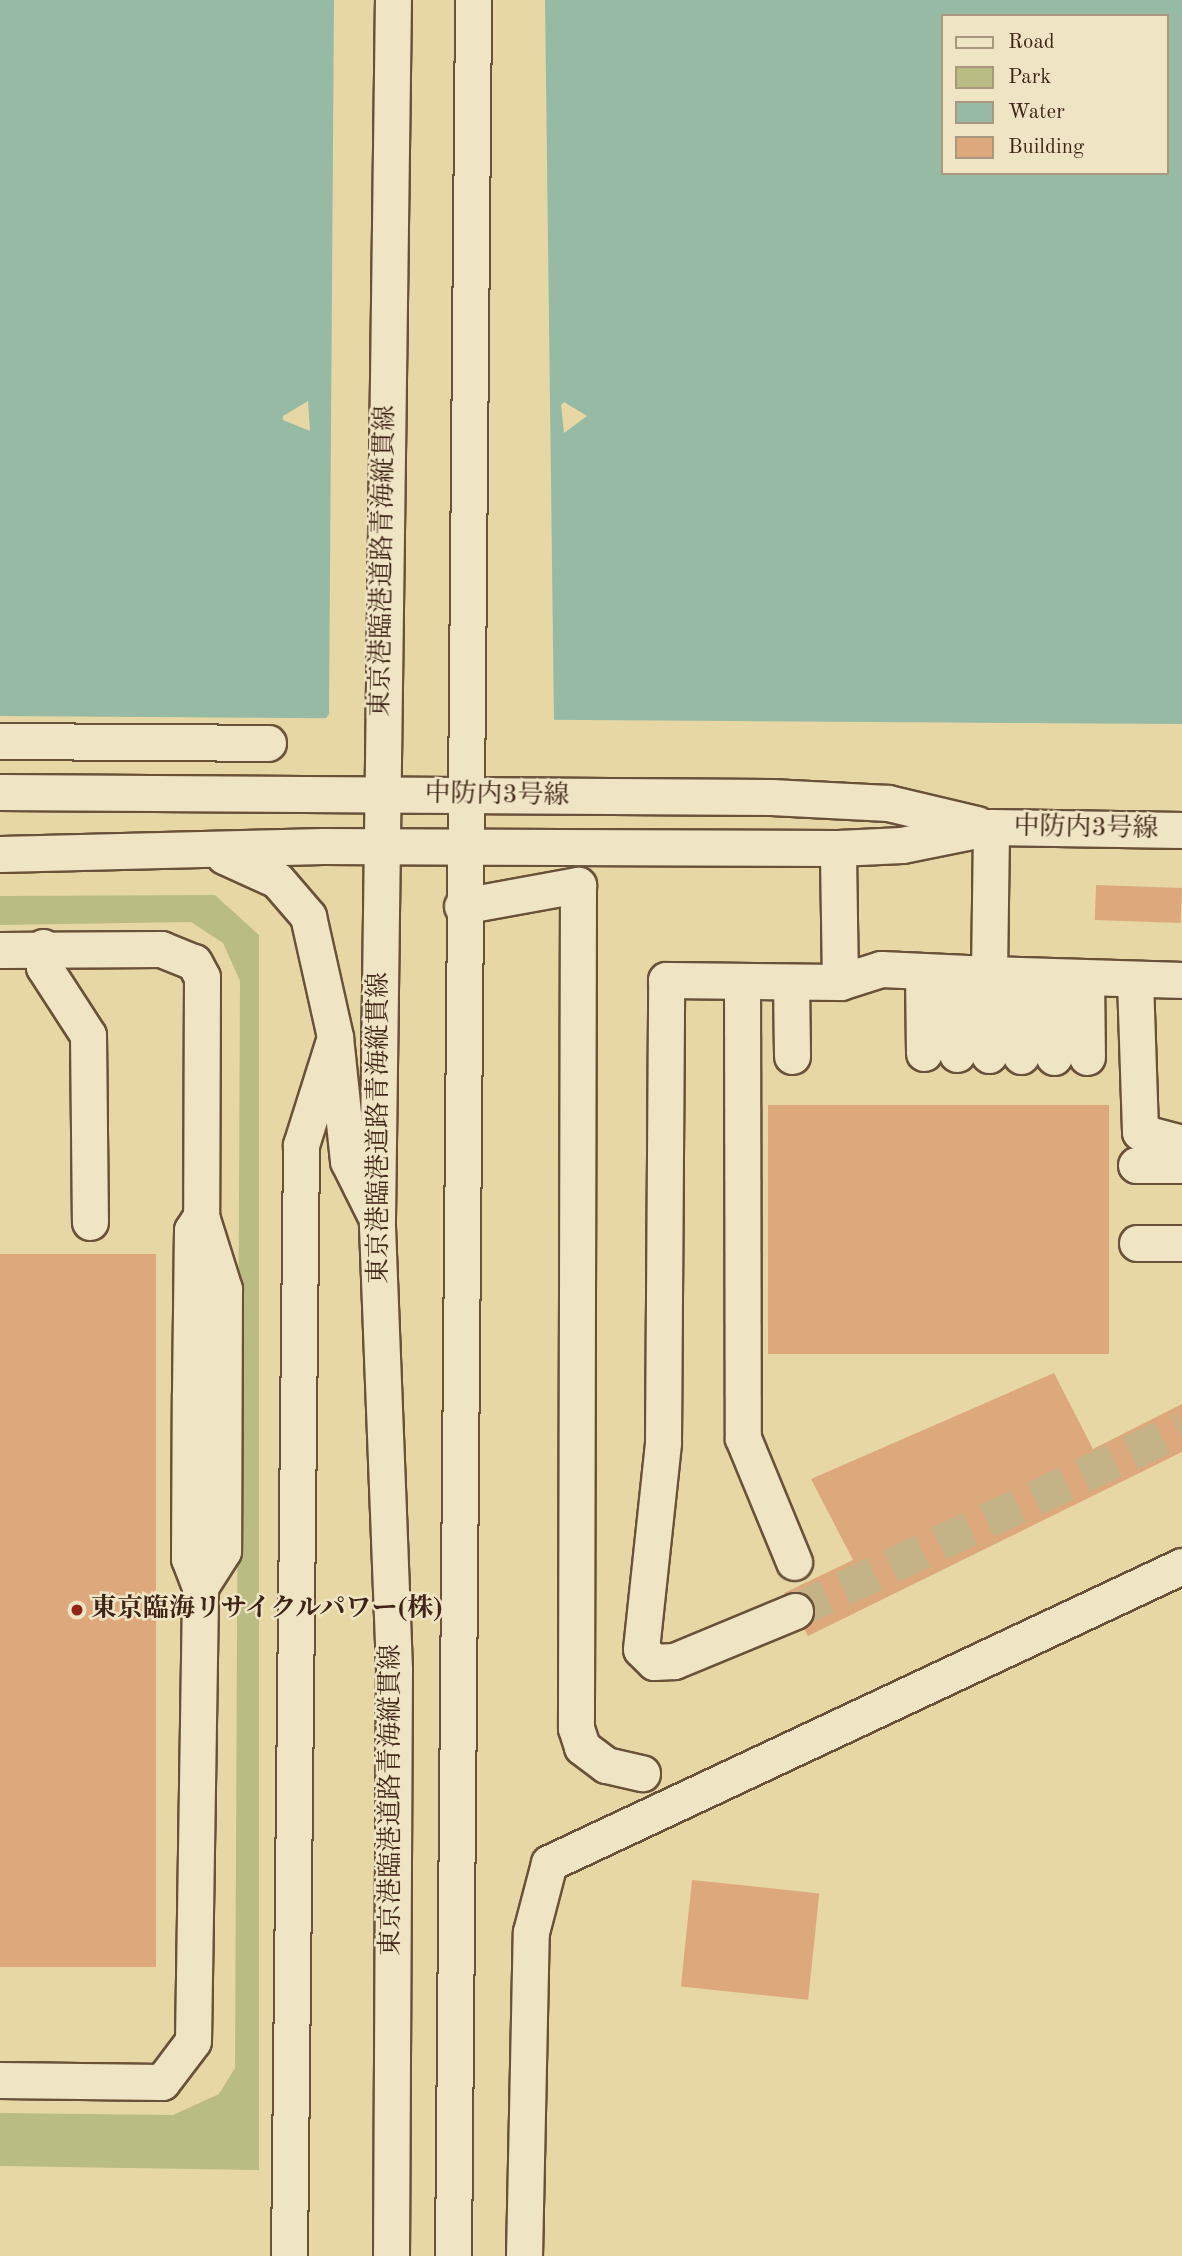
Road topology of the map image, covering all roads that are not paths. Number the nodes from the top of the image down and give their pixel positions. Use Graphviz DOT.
graph roads {
  1 [pos="393,0"];
  2 [pos="473,0"];
  3 [pos="0,741"];
  4 [pos="268,743"];
  5 [pos="0,792"];
  6 [pos="380,794"];
  7 [pos="462,796"];
  8 [pos="991,827"];
  9 [pos="1182,830"];
  10 [pos="461,846"];
  11 [pos="382,847"];
  12 [pos="838,848"];
  13 [pos="215,853"];
  14 [pos="0,854"];
  15 [pos="463,906"];
  16 [pos="43,947"];
  17 [pos="0,950"];
  18 [pos="1005,975"];
  19 [pos="1135,980"];
  20 [pos="1182,980"];
  21 [pos="742,981"];
  22 [pos="791,982"];
  23 [pos="840,982"];
  24 [pos="335,1037"];
  25 [pos="1005,1055"];
  26 [pos="792,1056"];
  27 [pos="1182,1143"];
  28 [pos="1182,1165"];
  29 [pos="1136,1166"];
  30 [pos="377,1219"];
  31 [pos="90,1222"];
  32 [pos="1137,1243"];
  33 [pos="1182,1243"];
  34 [pos="794,1562"];
  35 [pos="1182,1566"];
  36 [pos="795,1611"];
  37 [pos="642,1773"];
  38 [pos="0,2080"];
  39 [pos="289,2256"];
  40 [pos="391,2256"];
  41 [pos="453,2256"];
  42 [pos="524,2256"];
  1 -- 6 [label="street, 東京港臨港道路青海縦貫線"];
  2 -- 7 [label="street"];
  3 -- 4 [label="street"];
  5 -- 6 [label="street, 中防内3号線"];
  6 -- 7 [label="street, 中防内3号線"];
  6 -- 11 [label="street, 東京港臨港道路青海縦貫線"];
  7 -- 8 [label="street, 中防内3号線"];
  7 -- 10 [label="street"];
  8 -- 9 [label="street, 中防内3号線"];
  8 -- 12 [label="street, 中防内3号線"];
  8 -- 18 [label="street"];
  10 -- 11 [label="street, 中防内3号線"];
  10 -- 12 [label="street, 中防内3号線"];
  10 -- 15 [label="street"];
  11 -- 13 [label="street, 中防内3号線"];
  11 -- 30 [label="street, 東京港臨港道路青海縦貫線"];
  12 -- 23 [label="street"];
  13 -- 14 [label="street, 中防内3号線"];
  13 -- 24 [label="street"];
  15 -- 37 [label="street"];
  15 -- 41 [label="street"];
  16 -- 17 [label="street"];
  16 -- 31 [label="street"];
  16 -- 38 [label="street"];
  18 -- 19 [label="street"];
  18 -- 23 [label="street"];
  18 -- 25 [label="street"];
  18 -- 25 [label="street"];
  18 -- 25 [label="street"];
  19 -- 20 [label="street"];
  19 -- 27 [label="street"];
  21 -- 22 [label="street"];
  21 -- 34 [label="street"];
  21 -- 36 [label="street"];
  22 -- 23 [label="street"];
  22 -- 26 [label="street"];
  24 -- 30 [label="street"];
  24 -- 39 [label="street"];
  28 -- 29 [label="street"];
  30 -- 40 [label="street, 東京港臨港道路青海縦貫線"];
  32 -- 33 [label="street"];
  35 -- 42 [label="street"];
}
